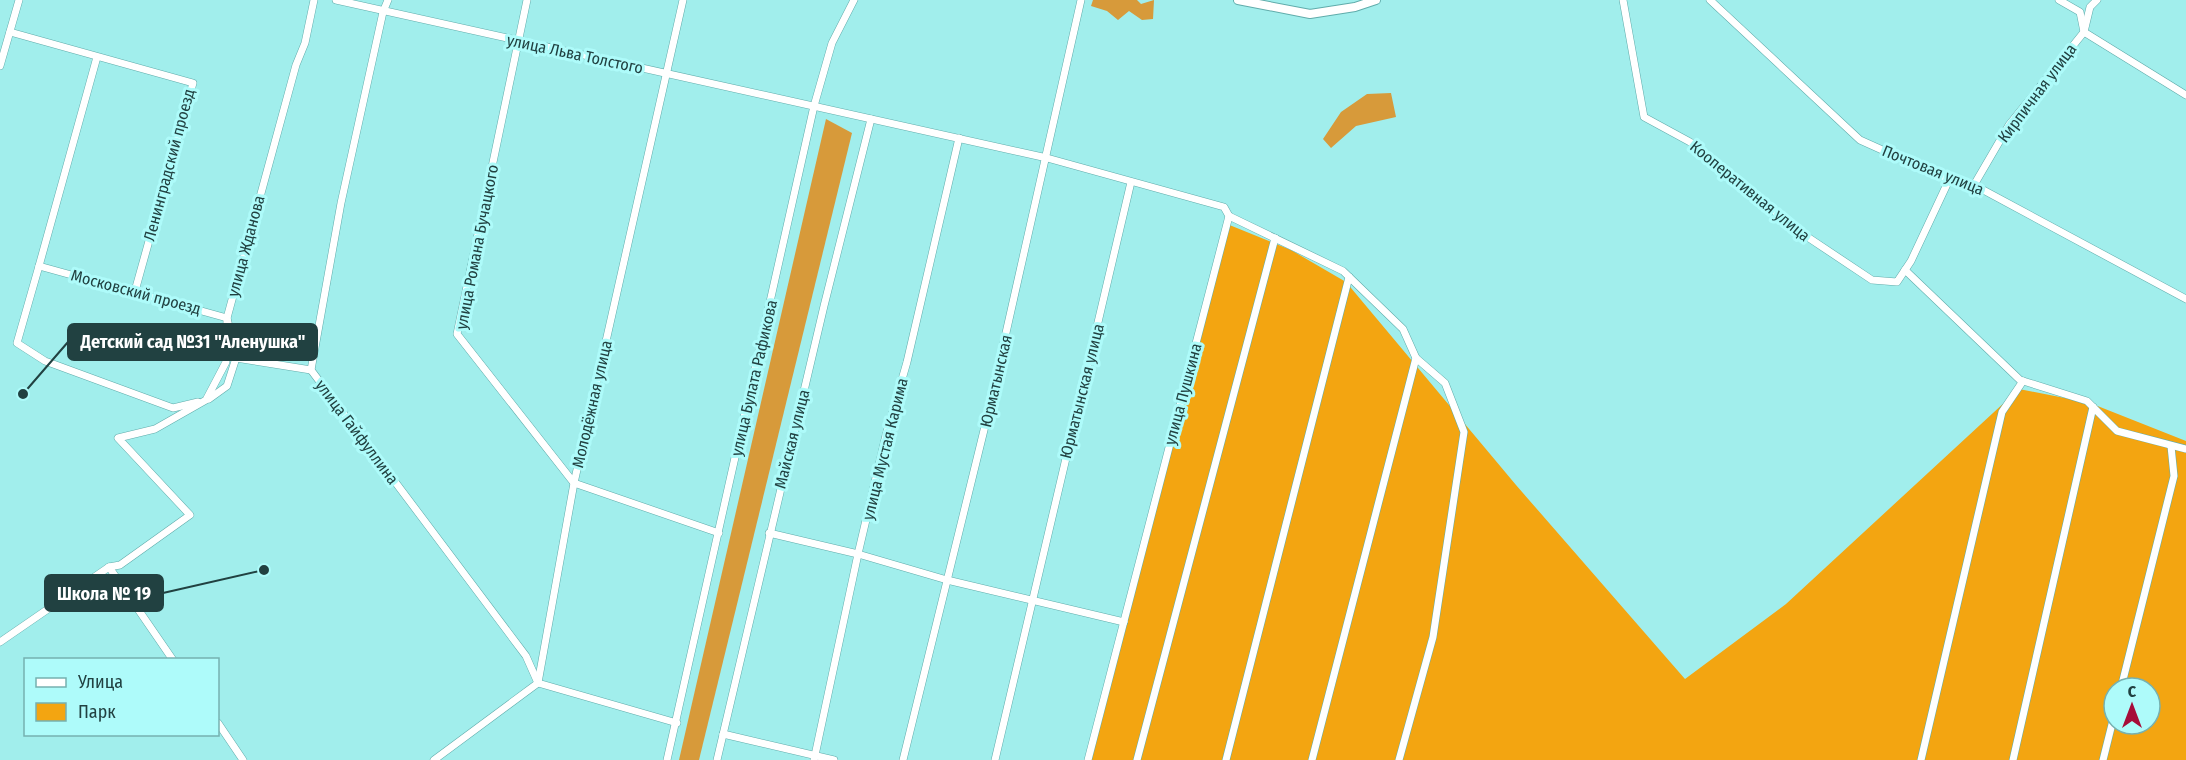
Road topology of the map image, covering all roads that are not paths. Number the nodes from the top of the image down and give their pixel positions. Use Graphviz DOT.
graph roads {
  1 [pos="19,0"];
  2 [pos="314,0"];
  3 [pos="336,0"];
  4 [pos="388,0"];
  5 [pos="527,0"];
  6 [pos="683,0"];
  7 [pos="854,0"];
  8 [pos="1081,0"];
  9 [pos="1238,0"];
  10 [pos="1376,0"];
  11 [pos="1623,0"];
  12 [pos="1710,0"];
  13 [pos="2059,0"];
  14 [pos="2097,0"];
  15 [pos="383,12"];
  16 [pos="10,32"];
  17 [pos="2084,32"];
  18 [pos="519,42"];
  19 [pos="97,57"];
  20 [pos="0,66"];
  21 [pos="666,74"];
  22 [pos="2186,95"];
  23 [pos="814,106"];
  24 [pos="871,119"];
  25 [pos="959,138"];
  26 [pos="1047,158"];
  27 [pos="1949,180"];
  28 [pos="1131,182"];
  29 [pos="1974,185"];
  30 [pos="1229,216"];
  31 [pos="1275,238"];
  32 [pos="39,266"];
  33 [pos="1905,270"];
  34 [pos="1349,277"];
  35 [pos="135,291"];
  36 [pos="2186,299"];
  37 [pos="227,318"];
  38 [pos="236,358"];
  39 [pos="1416,358"];
  40 [pos="311,370"];
  41 [pos="2023,381"];
  42 [pos="206,400"];
  43 [pos="2093,407"];
  44 [pos="2171,446"];
  45 [pos="2186,449"];
  46 [pos="574,483"];
  47 [pos="719,533"];
  48 [pos="769,533"];
  49 [pos="858,554"];
  50 [pos="109,567"];
  51 [pos="947,580"];
  52 [pos="1032,600"];
  53 [pos="1124,622"];
  54 [pos="0,642"];
  55 [pos="172,658"];
  56 [pos="2124,676"];
  57 [pos="538,683"];
  58 [pos="677,723"];
  59 [pos="219,724"];
  60 [pos="723,734"];
  61 [pos="2109,736"];
  62 [pos="815,758"];
  63 [pos="243,760"];
  64 [pos="434,760"];
  65 [pos="667,760"];
  66 [pos="717,760"];
  67 [pos="834,760"];
  68 [pos="903,760"];
  69 [pos="995,760"];
  70 [pos="1088,760"];
  71 [pos="1137,760"];
  72 [pos="1226,760"];
  73 [pos="1311,760"];
  74 [pos="1399,760"];
  75 [pos="1921,760"];
  76 [pos="2013,760"];
  77 [pos="2103,760"];
  1 -- 16 [label="street"];
  2 -- 37 [label="street, улица Жданова"];
  3 -- 15 [label="street, улица Льва Толстого"];
  4 -- 15 [label="street, улица Гайфуллина"];
  5 -- 18 [label="street, улица Романа Бучацкого"];
  6 -- 21 [label="street, Молодёжная улица"];
  7 -- 23 [label="street, улица Булата Рафикова"];
  8 -- 26 [label="street, Юрматынская"];
  9 -- 10 [label="street"];
  11 -- 33 [label="street, Кооперативная улица"];
  12 -- 27 [label="street, Почтовая улица"];
  13 -- 17 [label="street"];
  14 -- 17 [label="street, Кирпичная улица"];
  15 -- 18 [label="street, улица Льва Толстого"];
  15 -- 40 [label="street, улица Гайфуллина"];
  16 -- 19 [label="street, Ленинградский проезд"];
  16 -- 20 [label="street"];
  17 -- 22 [label="street"];
  17 -- 29 [label="street, Кирпичная улица"];
  18 -- 21 [label="street, улица Льва Толстого"];
  18 -- 46 [label="street, улица Романа Бучацкого"];
  19 -- 32 [label="street"];
  19 -- 35 [label="street, Ленинградский проезд"];
  21 -- 23 [label="street, улица Льва Толстого"];
  21 -- 46 [label="street, Молодёжная улица"];
  23 -- 24 [label="street, улица Льва Толстого"];
  23 -- 47 [label="street, улица Булата Рафикова"];
  24 -- 25 [label="street, улица Льва Толстого"];
  24 -- 48 [label="street, Майская улица"];
  25 -- 26 [label="street, улица Льва Толстого"];
  25 -- 49 [label="street, улица Мустая Карима"];
  26 -- 28 [label="street"];
  26 -- 51 [label="street, Юрматынская"];
  27 -- 29 [label="street, Почтовая улица"];
  27 -- 33 [label="street"];
  28 -- 30 [label="street"];
  28 -- 52 [label="street, Юрматынская улица"];
  29 -- 36 [label="street, Почтовая улица"];
  30 -- 31 [label="street"];
  30 -- 53 [label="street, улица Пушкина"];
  31 -- 34 [label="street"];
  31 -- 71 [label="street"];
  32 -- 35 [label="street, Московский проезд"];
  32 -- 42 [label="street"];
  33 -- 41 [label="street"];
  34 -- 39 [label="street"];
  34 -- 72 [label="street"];
  35 -- 37 [label="street, Московский проезд"];
  37 -- 38 [label="street"];
  37 -- 42 [label="street, улица Жданова"];
  38 -- 40 [label="street"];
  38 -- 42 [label="street"];
  39 -- 73 [label="street"];
  39 -- 74 [label="street"];
  40 -- 57 [label="street, улица Гайфуллина"];
  41 -- 43 [label="street"];
  41 -- 75 [label="street"];
  42 -- 50 [label="street"];
  43 -- 44 [label="street"];
  43 -- 76 [label="street"];
  44 -- 45 [label="street"];
  44 -- 56 [label="street"];
  46 -- 47 [label="street"];
  46 -- 57 [label="street, Молодёжная улица"];
  47 -- 58 [label="street, улица Булата Рафикова"];
  48 -- 49 [label="street"];
  48 -- 60 [label="street, Майская улица"];
  49 -- 51 [label="street"];
  49 -- 62 [label="street, улица Мустая Карима"];
  50 -- 54 [label="street"];
  50 -- 55 [label="street"];
  51 -- 52 [label="street"];
  51 -- 68 [label="street, Юрматынская"];
  52 -- 53 [label="street"];
  52 -- 69 [label="street, Юрматынская улица"];
  53 -- 70 [label="street, улица Пушкина"];
  57 -- 58 [label="street"];
  57 -- 64 [label="street"];
  58 -- 65 [label="street, улица Булата Рафикова"];
  59 -- 63 [label="street"];
  60 -- 62 [label="street"];
  60 -- 66 [label="street, Майская улица"];
  61 -- 77 [label="street"];
  62 -- 67 [label="street"];
}
